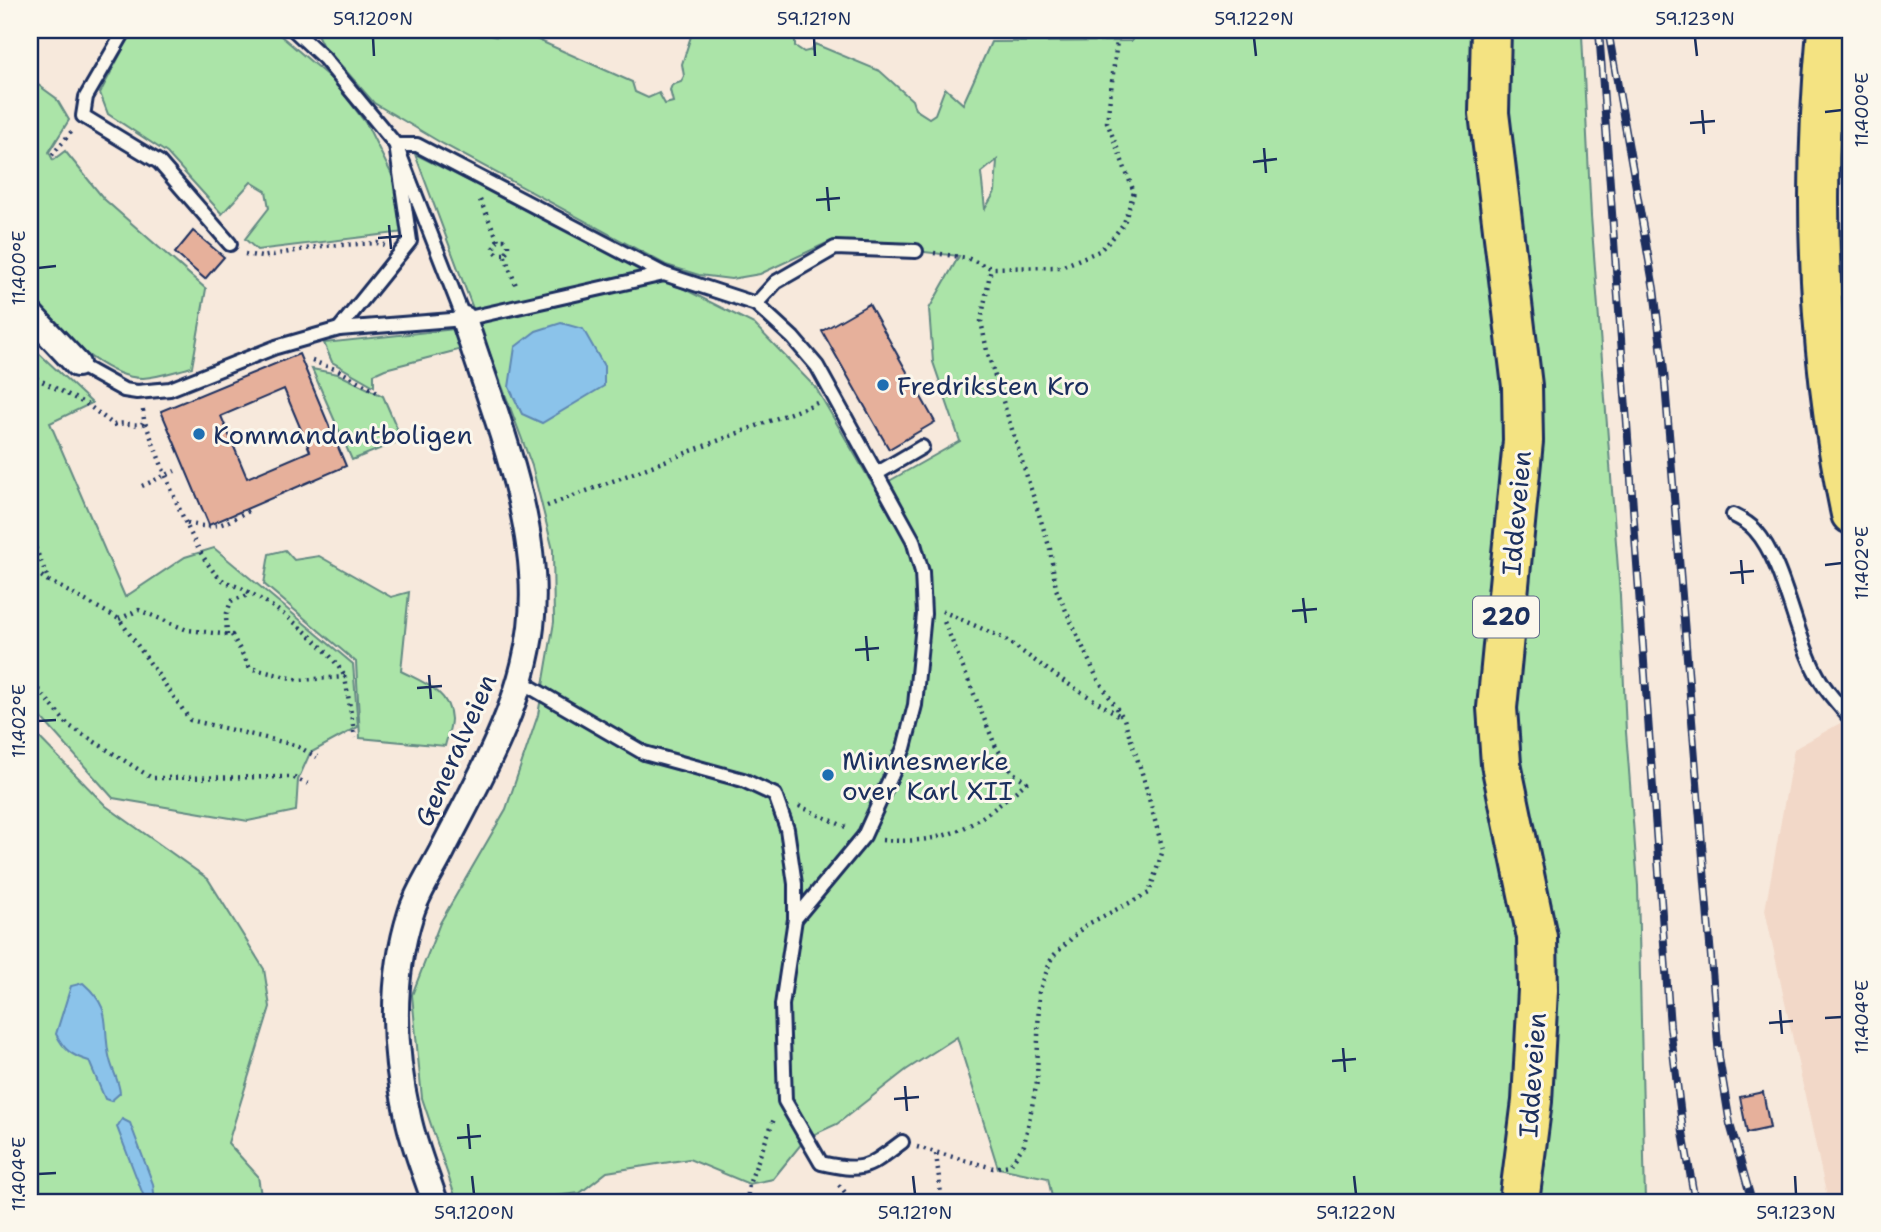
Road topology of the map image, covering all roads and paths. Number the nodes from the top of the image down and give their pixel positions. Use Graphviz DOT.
graph roads {
  1 [pos="125,30"];
  2 [pos="295,30"];
  3 [pos="1121,30"];
  4 [pos="1491,30"];
  5 [pos="1827,30"];
  6 [pos="83,116"];
  7 [pos="396,145"];
  8 [pos="52,155"];
  9 [pos="466,171"];
  10 [pos="498,240"];
  11 [pos="233,247"];
  12 [pos="402,251"];
  13 [pos="916,251"];
  14 [pos="504,254"];
  15 [pos="991,268"];
  16 [pos="664,274"];
  17 [pos="756,304"];
  18 [pos="523,306"];
  19 [pos="30,314"];
  20 [pos="464,319"];
  21 [pos="339,329"];
  22 [pos="312,361"];
  23 [pos="77,364"];
  24 [pos="30,375"];
  25 [pos="140,391"];
  26 [pos="382,394"];
  27 [pos="834,397"];
  28 [pos="144,420"];
  29 [pos="922,447"];
  30 [pos="175,471"];
  31 [pos="877,474"];
  32 [pos="167,475"];
  33 [pos="142,486"];
  34 [pos="251,510"];
  35 [pos="1851,514"];
  36 [pos="1733,515"];
  37 [pos="523,516"];
  38 [pos="187,523"];
  39 [pos="30,535"];
  40 [pos="30,569"];
  41 [pos="49,581"];
  42 [pos="252,594"];
  43 [pos="119,619"];
  44 [pos="227,635"];
  45 [pos="345,677"];
  46 [pos="30,679"];
  47 [pos="520,681"];
  48 [pos="1124,719"];
  49 [pos="1851,719"];
  50 [pos="355,738"];
  51 [pos="317,757"];
  52 [pos="308,784"];
  53 [pos="775,795"];
  54 [pos="864,836"];
  55 [pos="796,919"];
  56 [pos="785,1101"];
  57 [pos="902,1142"];
  58 [pos="936,1154"];
  59 [pos="435,1202"];
  60 [pos="747,1202"];
  61 [pos="942,1202"];
  62 [pos="1519,1202"];
  1 -- 6 [label="lane"];
  2 -- 7 [label="lane"];
  3 -- 15 [label="path"];
  4 -- 62 [label="main road, Iddeveien / 220"];
  5 -- 35 [label="main road"];
  6 -- 8 [label="path"];
  6 -- 11 [label="lane"];
  7 -- 9 [label="lane"];
  7 -- 12 [label="lane"];
  7 -- 20 [label="lane"];
  9 -- 10 [label="path"];
  9 -- 16 [label="lane"];
  10 -- 14 [label="path"];
  10 -- 14 [label="path"];
  11 -- 12 [label="path"];
  12 -- 21 [label="lane"];
  13 -- 15 [label="path"];
  13 -- 17 [label="lane"];
  14 -- 18 [label="path"];
  15 -- 48 [label="path"];
  16 -- 17 [label="lane"];
  16 -- 18 [label="lane"];
  17 -- 27 [label="lane"];
  18 -- 20 [label="lane"];
  19 -- 23 [label="street"];
  20 -- 21 [label="lane"];
  20 -- 37 [label="street, Generalveien"];
  21 -- 25 [label="lane"];
  22 -- 26 [label="path"];
  23 -- 25 [label="lane"];
  24 -- 28 [label="path"];
  25 -- 28 [label="path"];
  27 -- 31 [label="lane"];
  27 -- 37 [label="path"];
  28 -- 32 [label="path"];
  29 -- 31 [label="lane"];
  30 -- 32 [label="path"];
  31 -- 54 [label="lane"];
  32 -- 33 [label="path"];
  32 -- 38 [label="path"];
  34 -- 38 [label="path"];
  36 -- 49 [label="lane"];
  37 -- 47 [label="street, Generalveien"];
  38 -- 42 [label="path"];
  39 -- 41 [label="path"];
  40 -- 41 [label="path"];
  41 -- 43 [label="path"];
  42 -- 44 [label="path"];
  42 -- 45 [label="path"];
  43 -- 44 [label="path"];
  43 -- 51 [label="path"];
  44 -- 45 [label="path"];
  45 -- 50 [label="path"];
  46 -- 52 [label="path"];
  47 -- 53 [label="lane"];
  47 -- 59 [label="street, Generalveien"];
  48 -- 54 [label="path"];
  48 -- 58 [label="path"];
  53 -- 54 [label="path"];
  53 -- 55 [label="lane"];
  54 -- 55 [label="lane"];
  55 -- 56 [label="lane"];
  56 -- 57 [label="lane"];
  56 -- 60 [label="path"];
  57 -- 58 [label="path"];
  58 -- 61 [label="path"];
}
